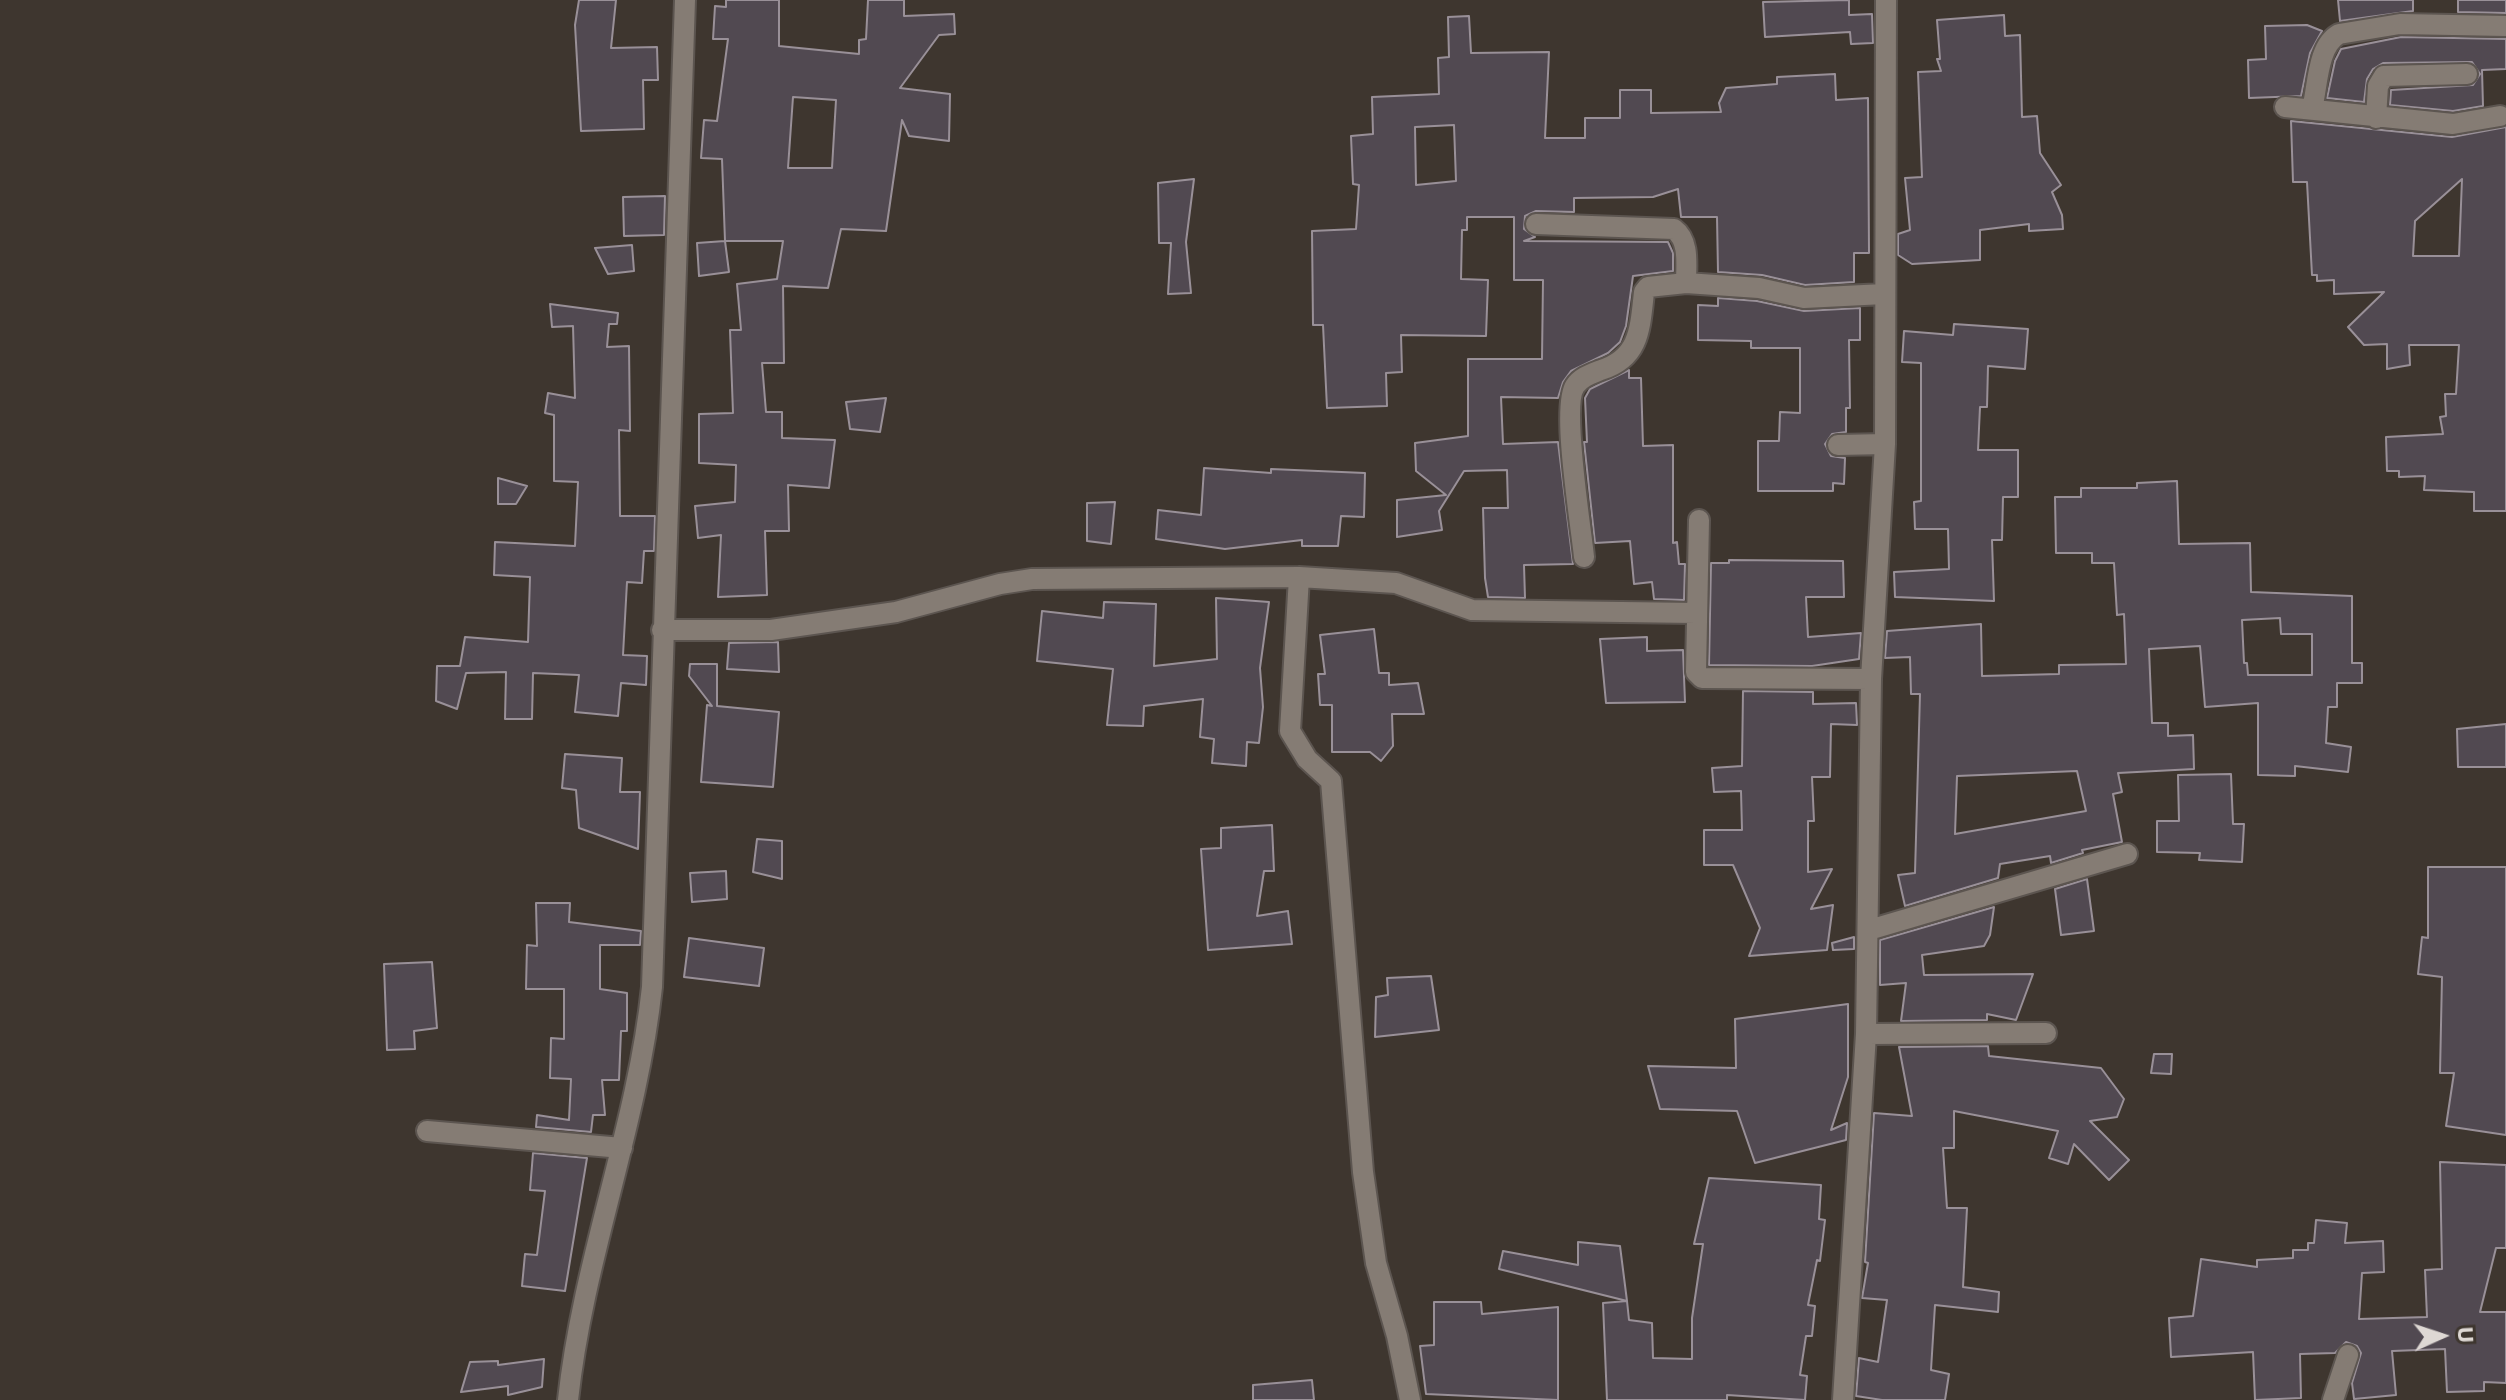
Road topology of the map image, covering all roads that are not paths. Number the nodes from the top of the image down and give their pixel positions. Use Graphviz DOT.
graph roads {
  1 [pos="685,0"];
  2 [pos="1886,0"];
  3 [pos="2506,26"];
  4 [pos="2467,74"];
  5 [pos="2285,107"];
  6 [pos="2312,109"];
  7 [pos="2500,116"];
  8 [pos="2376,118"];
  9 [pos="1536,224"];
  10 [pos="1686,283"];
  11 [pos="1884,294"];
  12 [pos="1885,444"];
  13 [pos="1838,445"];
  14 [pos="1699,520"];
  15 [pos="1584,557"];
  16 [pos="1299,577"];
  17 [pos="1696,613"];
  18 [pos="662,630"];
  19 [pos="1871,679"];
  20 [pos="2127,854"];
  21 [pos="1869,930"];
  22 [pos="2046,1033"];
  23 [pos="1866,1034"];
  24 [pos="427,1131"];
  25 [pos="622,1148"];
  26 [pos="2348,1355"];
  27 [pos="568,1400"];
  28 [pos="1410,1400"];
  29 [pos="1843,1400"];
  30 [pos="2333,1400"];
  1 -- 18 [label="street"];
  2 -- 11 [label="street"];
  3 -- 6 [label="street"];
  4 -- 8 [label="street"];
  5 -- 6 [label="street"];
  6 -- 8 [label="street"];
  7 -- 8 [label="street"];
  9 -- 10 [label="street"];
  10 -- 11 [label="street"];
  10 -- 15 [label="street"];
  11 -- 12 [label="street"];
  12 -- 13 [label="street"];
  12 -- 19 [label="street"];
  14 -- 17 [label="street"];
  16 -- 17 [label="street"];
  16 -- 18 [label="street"];
  16 -- 28 [label="street"];
  17 -- 19 [label="street"];
  18 -- 25 [label="street"];
  19 -- 21 [label="street"];
  20 -- 21 [label="street"];
  21 -- 23 [label="street"];
  22 -- 23 [label="street"];
  23 -- 29 [label="street"];
  24 -- 25 [label="street"];
  25 -- 27 [label="street"];
  26 -- 30 [label="street"];
}
